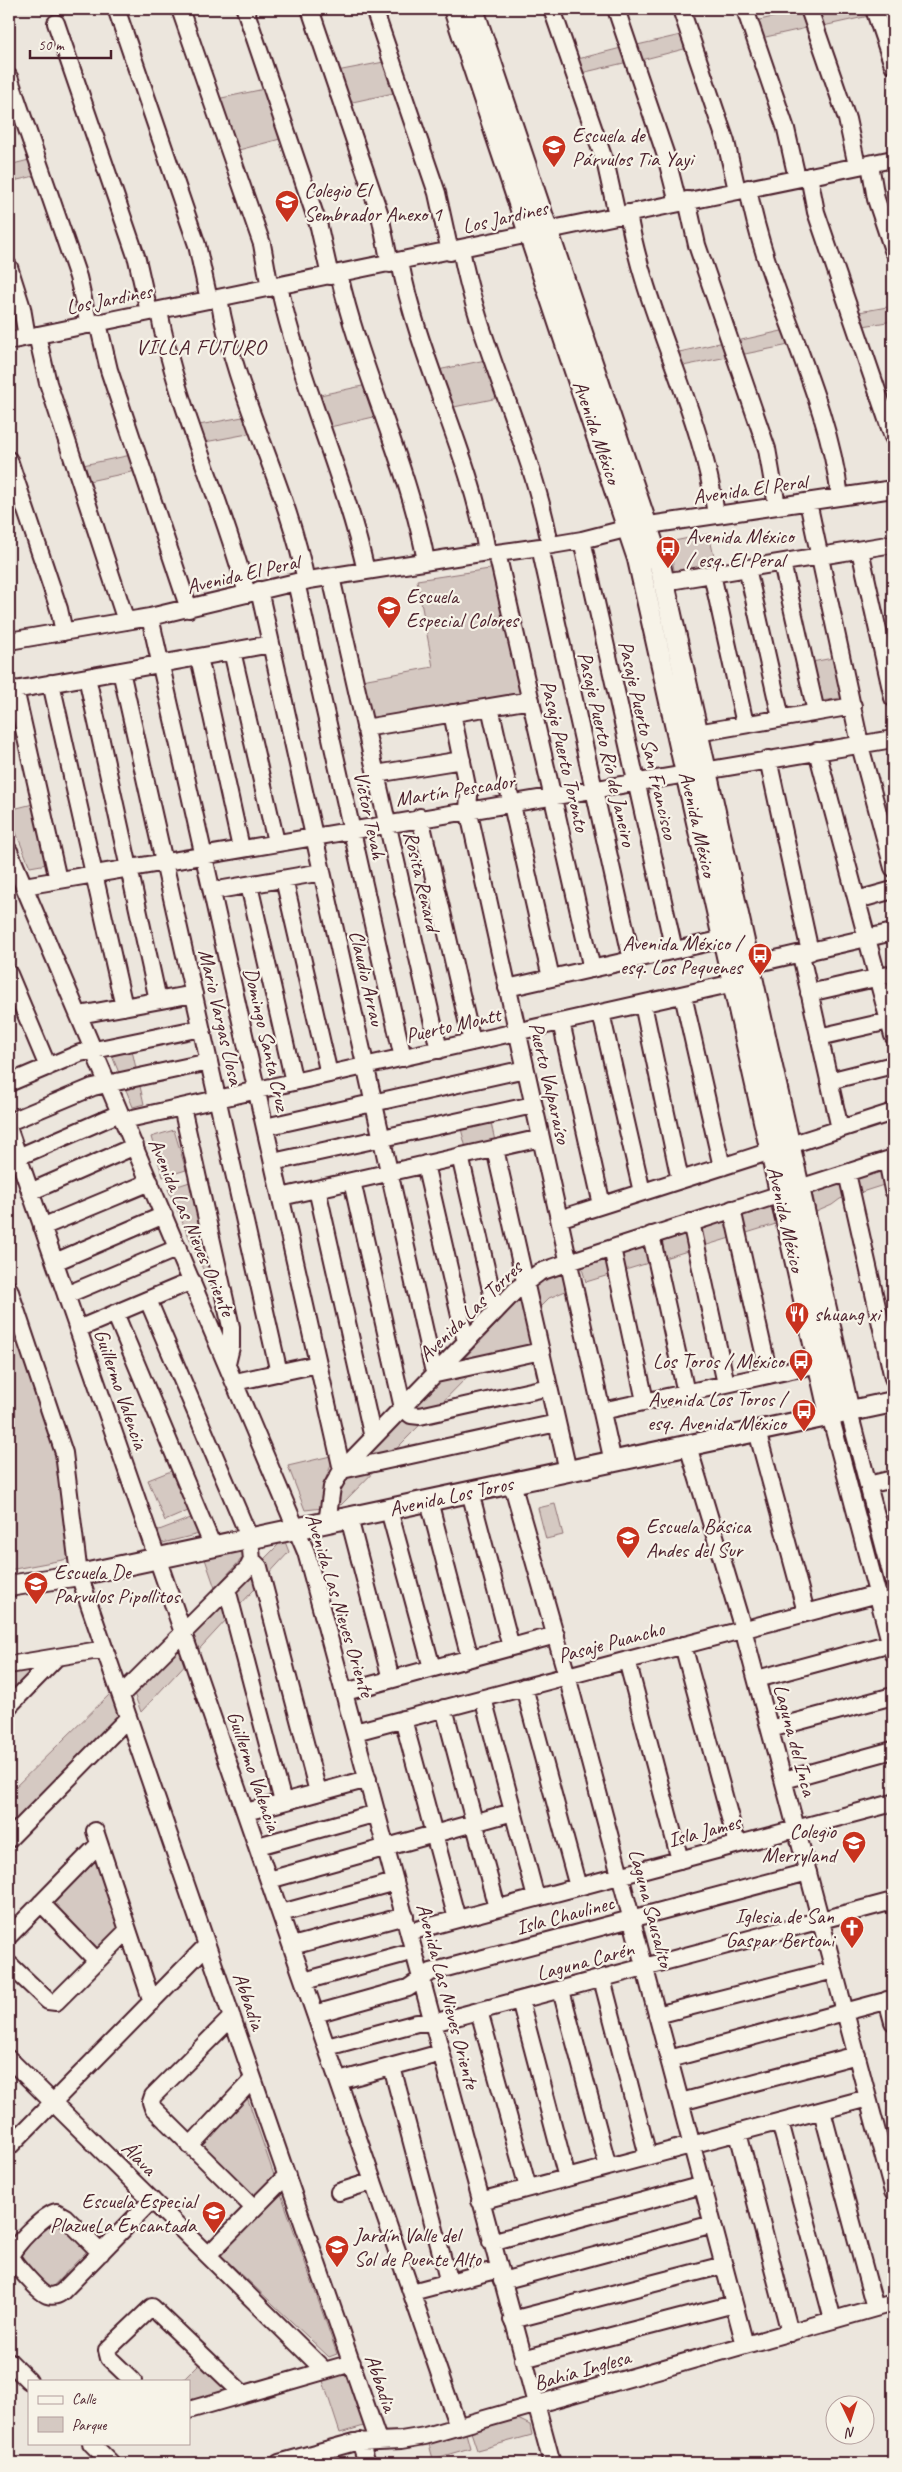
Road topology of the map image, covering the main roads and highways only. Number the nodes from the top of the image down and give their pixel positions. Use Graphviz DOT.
graph roads {
  1 [pos="454,9"];
  2 [pos="473,9"];
  3 [pos="539,231"];
  4 [pos="630,528"];
  5 [pos="696,771"];
  6 [pos="780,1148"];
  7 [pos="790,1191"];
  8 [pos="893,1402"];
  9 [pos="839,1414"];
  10 [pos="9,1586"];
  1 -- 3 [label="main road, Avenida México"];
  2 -- 3 [label="main road, Avenida México"];
  3 -- 4 [label="main road, Avenida México"];
  4 -- 5 [label="main road, Avenida México"];
  4 -- 5 [label="main road, Avenida México"];
  5 -- 6 [label="main road, Avenida México"];
  5 -- 6 [label="main road, Avenida México"];
  6 -- 7 [label="main road, Avenida México"];
  7 -- 9 [label="main road, Avenida México"];
  7 -- 9 [label="main road, Avenida México"];
  8 -- 9 [label="main road, Avenida Los Toros"];
  9 -- 10 [label="main road, Avenida Los Toros"];
}
